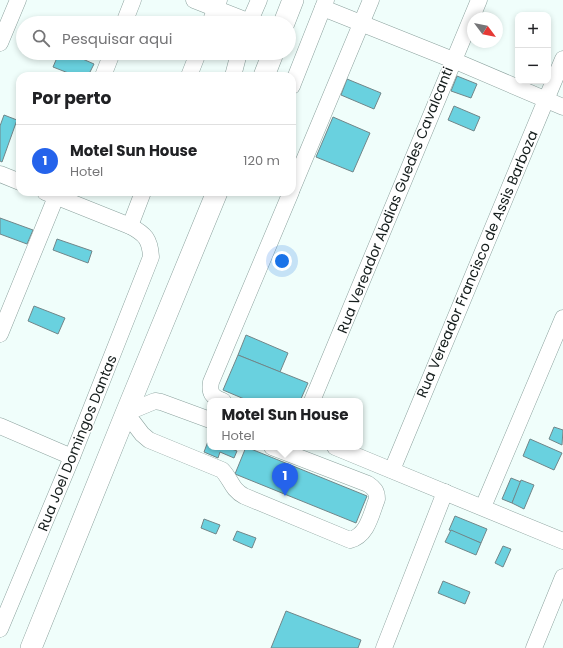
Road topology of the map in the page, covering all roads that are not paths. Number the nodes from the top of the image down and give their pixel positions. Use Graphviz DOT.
graph roads {
  1 [pos="18,0"];
  2 [pos="133,0"];
  3 [pos="194,0"];
  4 [pos="259,0"];
  5 [pos="293,0"];
  6 [pos="371,0"];
  7 [pos="479,0"];
  8 [pos="324,4"];
  9 [pos="215,10"];
  10 [pos="127,16"];
  11 [pos="232,16"];
  12 [pos="252,16"];
  13 [pos="287,16"];
  14 [pos="361,23"];
  15 [pos="0,43"];
  16 [pos="563,59"];
  17 [pos="109,60"];
  18 [pos="195,60"];
  19 [pos="237,60"];
  20 [pos="270,60"];
  21 [pos="453,60"];
  22 [pos="105,72"];
  23 [pos="191,72"];
  24 [pos="234,72"];
  25 [pos="266,72"];
  26 [pos="296,76"];
  27 [pos="546,100"];
  28 [pos="563,107"];
  29 [pos="0,174"];
  30 [pos="296,179"];
  31 [pos="16,180"];
  32 [pos="52,196"];
  33 [pos="58,196"];
  34 [pos="141,196"];
  35 [pos="215,196"];
  36 [pos="289,196"];
  37 [pos="130,226"];
  38 [pos="563,318"];
  39 [pos="0,334"];
  40 [pos="218,398"];
  41 [pos="313,398"];
  42 [pos="126,413"];
  43 [pos="207,419"];
  44 [pos="0,426"];
  45 [pos="280,450"];
  46 [pos="342,450"];
  47 [pos="72,456"];
  48 [pos="392,470"];
  49 [pos="445,492"];
  50 [pos="483,507"];
  51 [pos="563,541"];
  52 [pos="563,577"];
  53 [pos="0,629"];
  54 [pos="31,648"];
  55 [pos="384,648"];
  56 [pos="534,648"];
  1 -- 15 [label="street"];
  2 -- 10 [label="street"];
  3 -- 9 [label="street"];
  4 -- 12 [label="street"];
  5 -- 13 [label="main road"];
  6 -- 14 [label="street"];
  7 -- 21 [label="street, Rua Vereador Abdias Guedes Cavalcanti"];
  8 -- 14 [label="street"];
  8 -- 26 [label="street"];
  9 -- 11 [label="street"];
  14 -- 21 [label="street"];
  14 -- 30 [label="street"];
  16 -- 27 [label="street, Rua Vereador Francisco de Assis Barboza"];
  17 -- 22 [label="street"];
  18 -- 23 [label="street"];
  19 -- 24 [label="street"];
  20 -- 25 [label="main road"];
  21 -- 27 [label="street"];
  21 -- 41 [label="street, Rua Vereador Abdias Guedes Cavalcanti"];
  27 -- 28 [label="street"];
  27 -- 48 [label="street, Rua Vereador Francisco de Assis Barboza"];
  29 -- 31 [label="street"];
  32 -- 39 [label="street"];
  33 -- 37 [label="street"];
  34 -- 37 [label="street"];
  35 -- 42 [label="main road"];
  36 -- 40 [label="street"];
  37 -- 47 [label="street, Rua Joel Domingos Dantas"];
  38 -- 50 [label="street"];
  42 -- 43 [label="street"];
  42 -- 45 [label="street"];
  42 -- 54 [label="main road"];
  44 -- 47 [label="street"];
  46 -- 48 [label="street"];
  47 -- 53 [label="street, Rua Joel Domingos Dantas"];
  48 -- 49 [label="street"];
  49 -- 50 [label="street"];
  49 -- 55 [label="street"];
  50 -- 51 [label="street"];
  52 -- 56 [label="street"];
}
